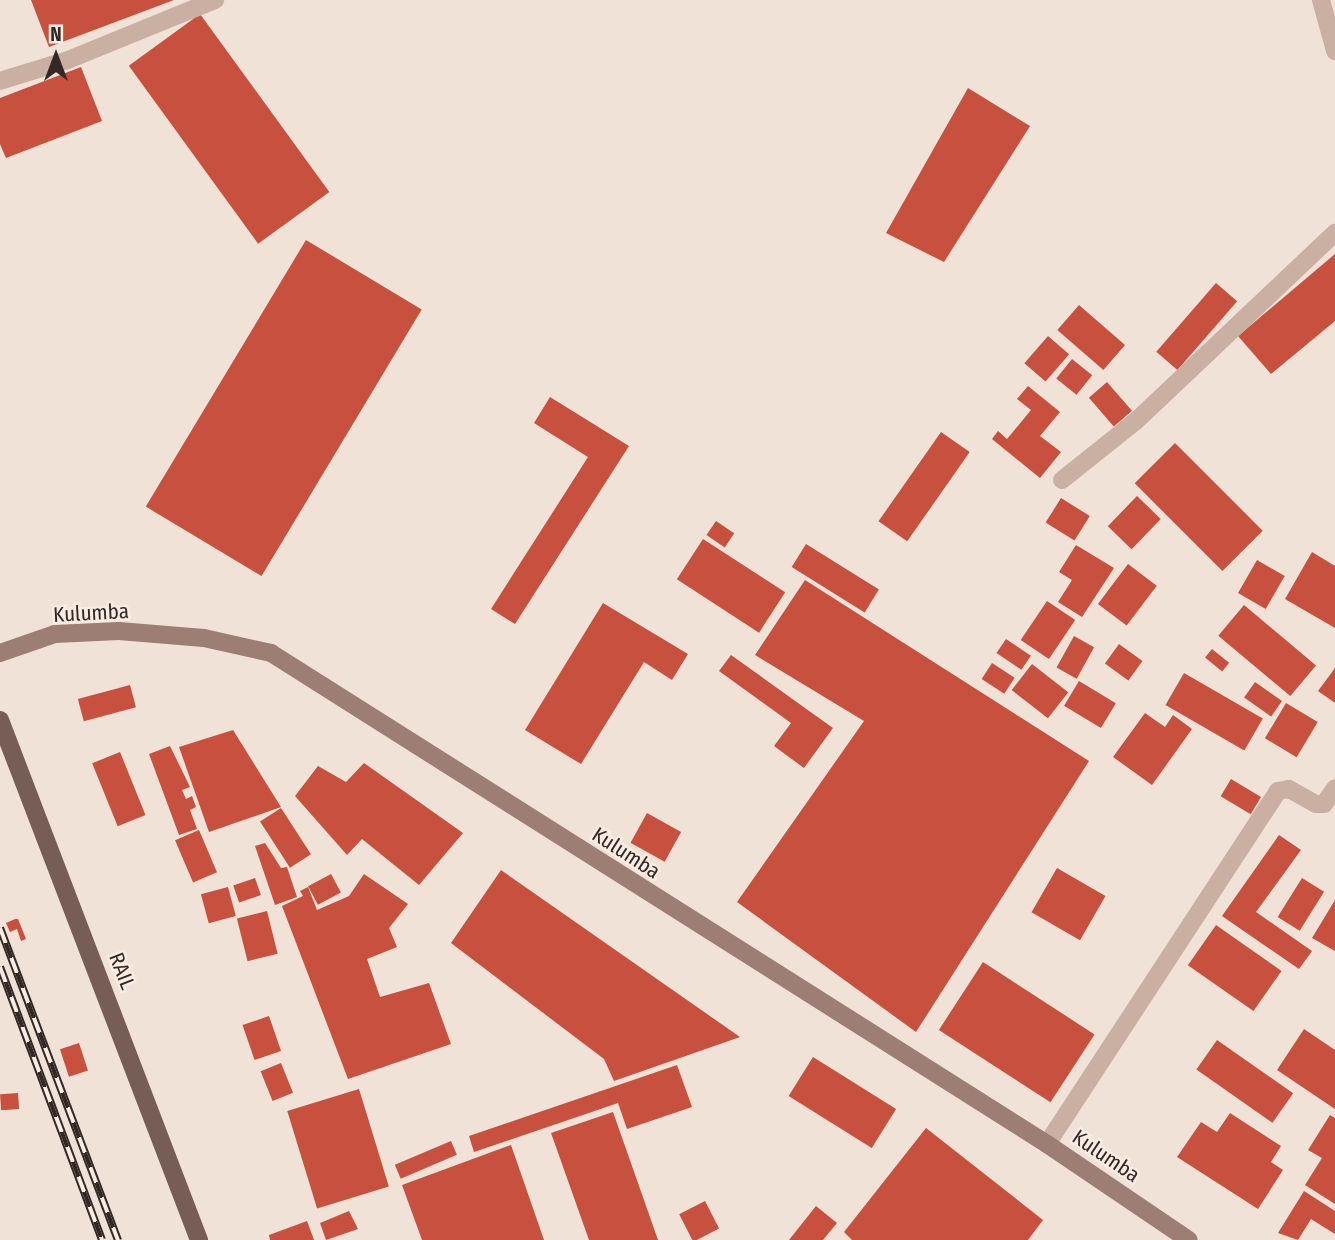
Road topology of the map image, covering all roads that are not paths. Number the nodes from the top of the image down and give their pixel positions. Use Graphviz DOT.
graph roads {
  1 [pos="215,0"];
  2 [pos="1321,0"];
  3 [pos="1335,51"];
  4 [pos="0,80"];
  5 [pos="1335,233"];
  6 [pos="1062,480"];
  7 [pos="0,653"];
  8 [pos="0,720"];
  9 [pos="1335,788"];
  10 [pos="1047,1144"];
  11 [pos="199,1240"];
  12 [pos="1189,1240"];
  1 -- 4 [label="street"];
  2 -- 3 [label="street"];
  5 -- 6 [label="street"];
  7 -- 10 [label="street, Kulumba"];
  8 -- 11 [label="main road, RAIL"];
  9 -- 10 [label="street"];
  10 -- 12 [label="street, Kulumba"];
}
